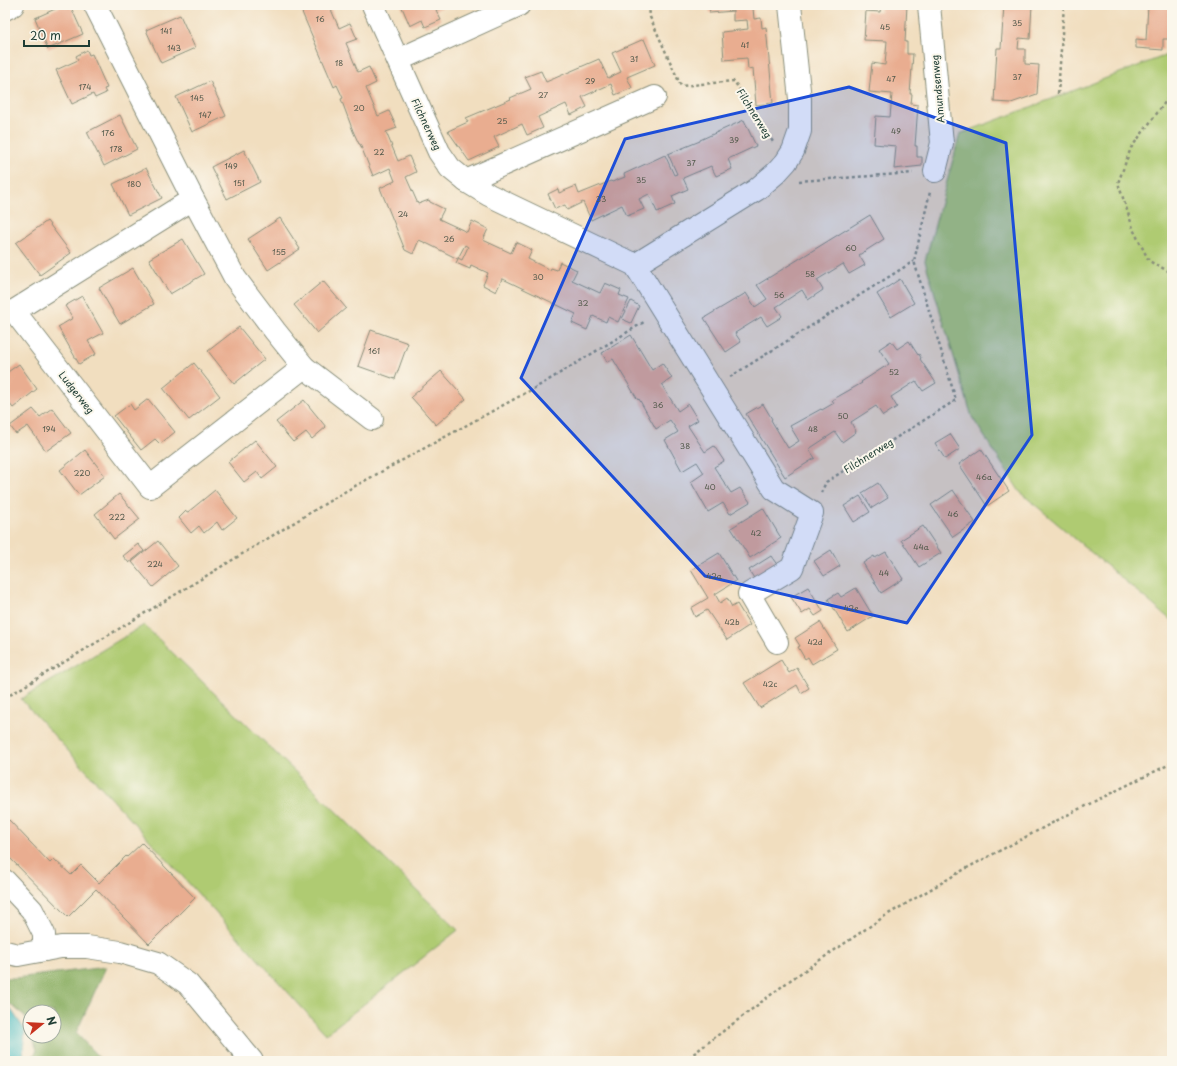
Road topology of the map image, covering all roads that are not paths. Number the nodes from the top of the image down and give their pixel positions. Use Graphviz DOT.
graph roads {
  1 [pos="13,5"];
  2 [pos="95,5"];
  3 [pos="373,5"];
  4 [pos="519,5"];
  5 [pos="790,5"];
  6 [pos="929,5"];
  7 [pos="5,9"];
  8 [pos="398,60"];
  9 [pos="655,97"];
  10 [pos="935,171"];
  11 [pos="466,181"];
  12 [pos="193,199"];
  13 [pos="635,265"];
  14 [pos="304,367"];
  15 [pos="372,419"];
  16 [pos="777,642"];
  17 [pos="5,881"];
  18 [pos="44,950"];
  19 [pos="5,952"];
  20 [pos="252,1061"];
  1 -- 7 [label="street"];
  2 -- 12 [label="street"];
  3 -- 8 [label="street, Filchnerweg"];
  4 -- 8 [label="street"];
  5 -- 13 [label="street"];
  6 -- 10 [label="street, Amundsenweg"];
  8 -- 11 [label="street, Filchnerweg"];
  9 -- 11 [label="street"];
  11 -- 13 [label="street, Filchnerweg"];
  12 -- 14 [label="street"];
  12 -- 14 [label="street, Ludgerweg"];
  13 -- 16 [label="street"];
  14 -- 15 [label="street"];
  17 -- 18 [label="street"];
  18 -- 19 [label="street"];
  18 -- 20 [label="street"];
}
